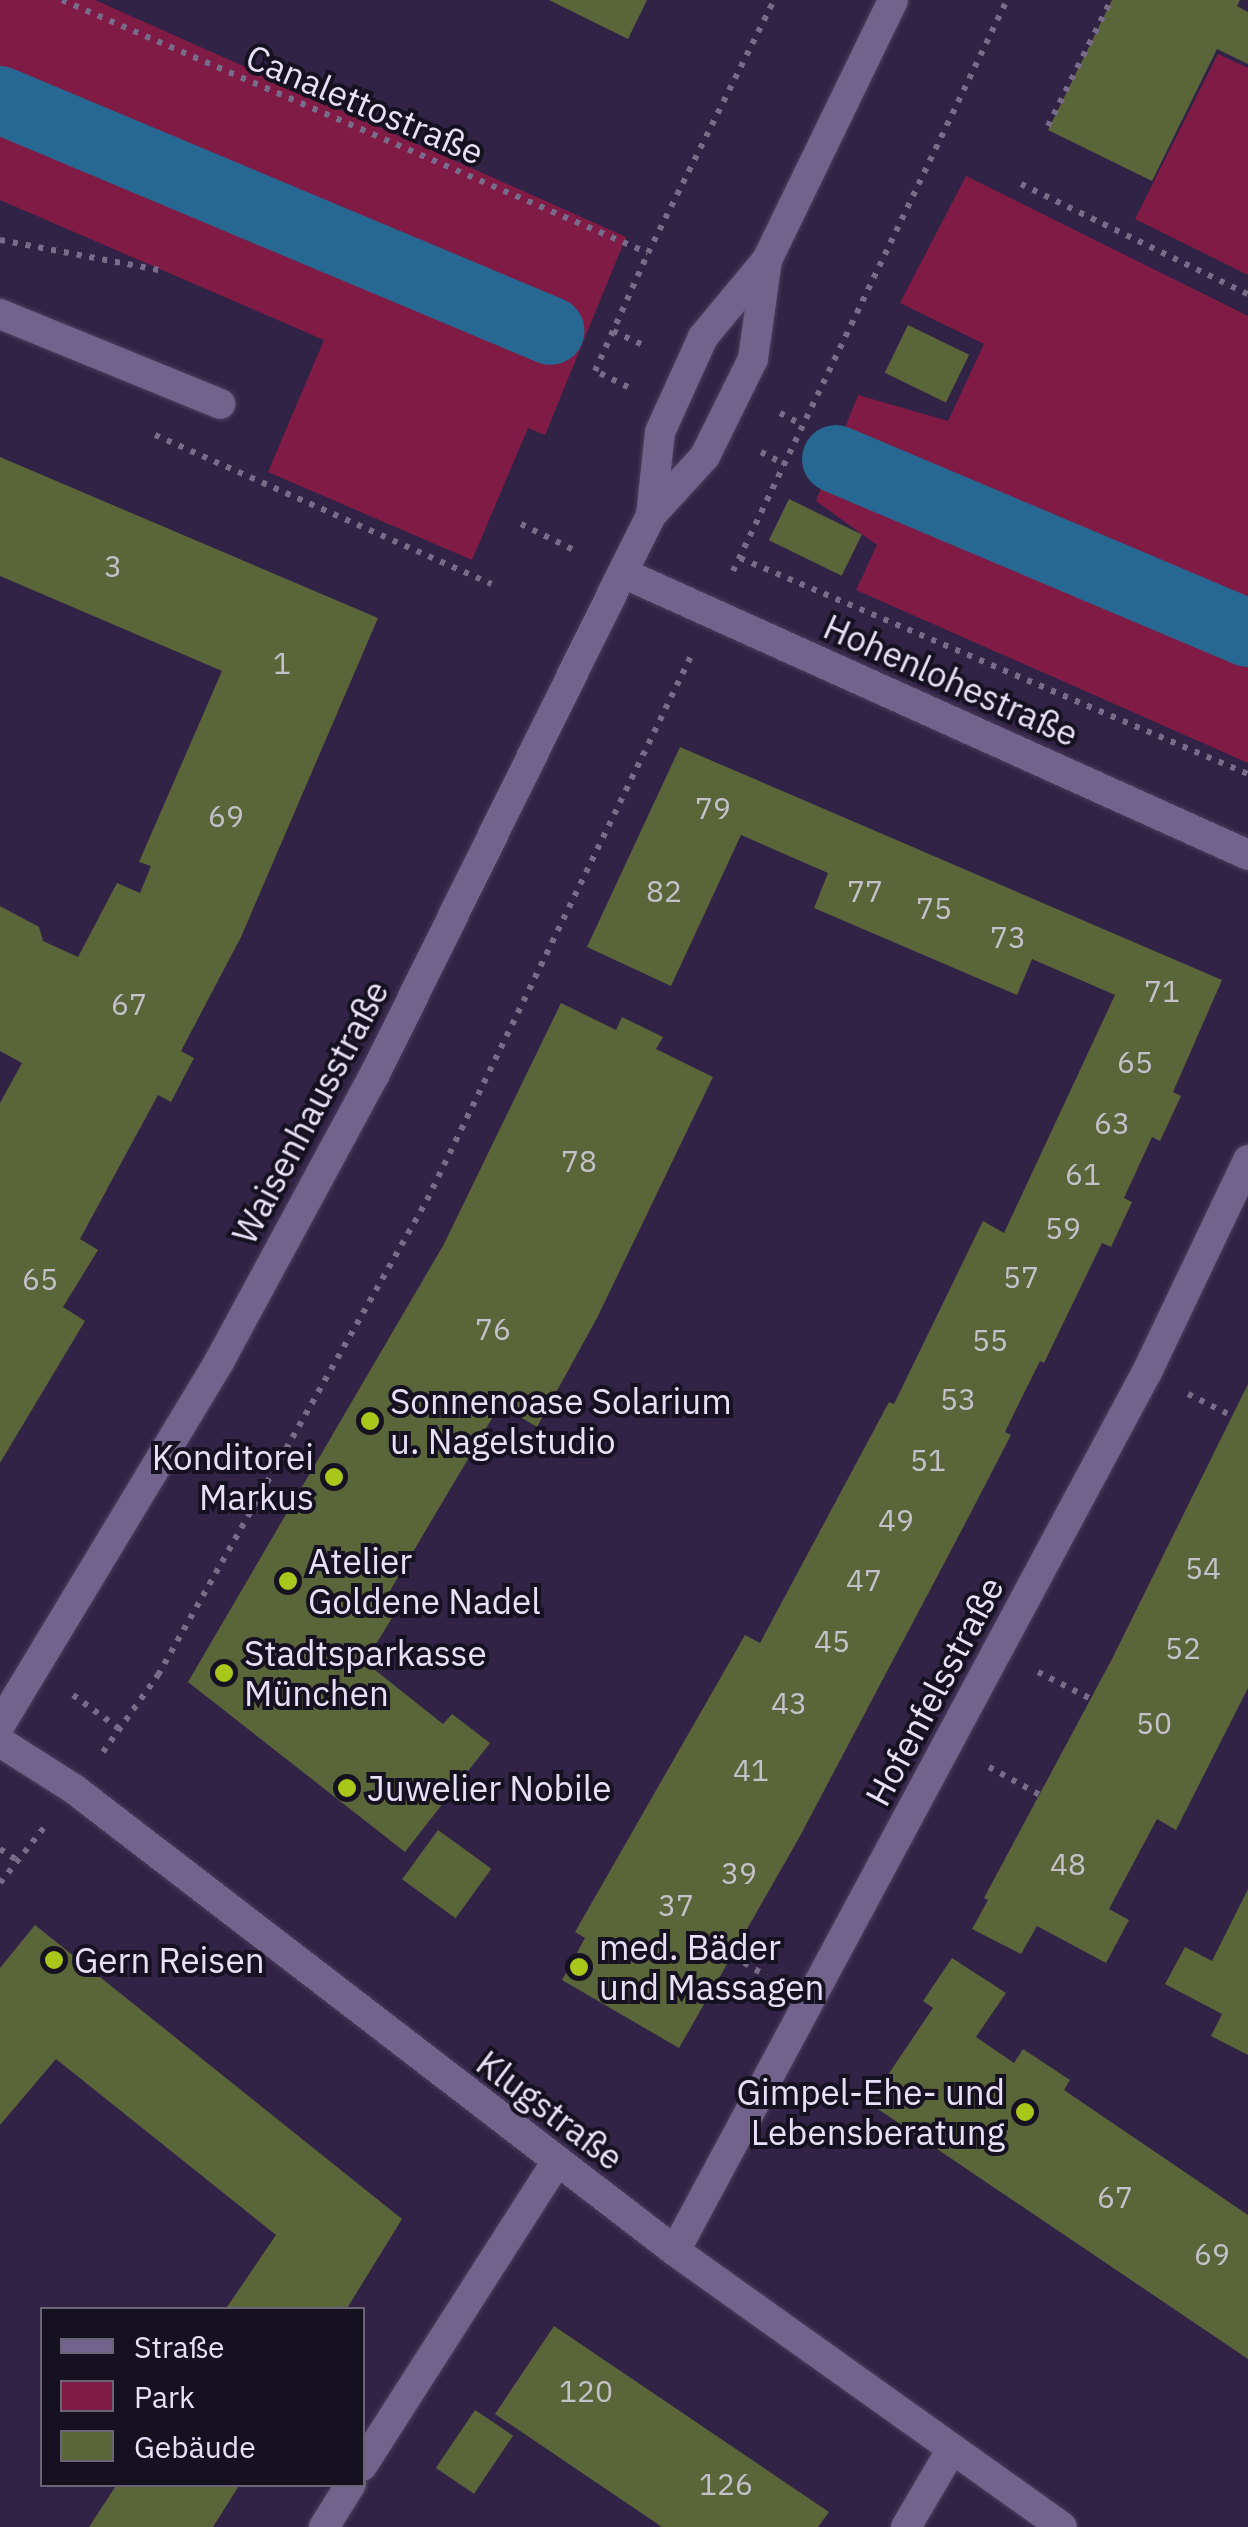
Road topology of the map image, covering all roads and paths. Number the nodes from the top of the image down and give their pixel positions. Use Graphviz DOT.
graph roads {
  1 [pos="62,0"];
  2 [pos="774,0"];
  3 [pos="892,0"];
  4 [pos="1007,0"];
  5 [pos="1110,0"];
  6 [pos="1048,126"];
  7 [pos="1021,184"];
  8 [pos="0,240"];
  9 [pos="648,253"];
  10 [pos="767,260"];
  11 [pos="164,271"];
  12 [pos="1248,294"];
  13 [pos="0,314"];
  14 [pos="595,371"];
  15 [pos="220,404"];
  16 [pos="153,434"];
  17 [pos="651,515"];
  18 [pos="521,524"];
  19 [pos="740,558"];
  20 [pos="623,574"];
  21 [pos="492,584"];
  22 [pos="711,614"];
  23 [pos="1248,774"];
  24 [pos="1248,856"];
  25 [pos="1248,1160"];
  26 [pos="1196,1398"];
  27 [pos="1232,1416"];
  28 [pos="0,1726"];
  29 [pos="0,1742"];
  30 [pos="74,1789"];
  31 [pos="0,1849"];
  32 [pos="17,1860"];
  33 [pos="0,1867"];
  34 [pos="0,1883"];
  35 [pos="732,1956"];
  36 [pos="765,1975"];
  37 [pos="556,2163"];
  38 [pos="675,2251"];
  39 [pos="952,2449"];
  40 [pos="365,2461"];
  41 [pos="349,2487"];
  42 [pos="324,2527"];
  43 [pos="906,2527"];
  44 [pos="1062,2527"];
  1 -- 9 [label="path, Canalettostraße"];
  2 -- 9 [label="path"];
  3 -- 10 [label="street"];
  4 -- 19 [label="path"];
  5 -- 6 [label="path"];
  7 -- 12 [label="path"];
  8 -- 11 [label="path"];
  9 -- 14 [label="path"];
  10 -- 17 [label="street"];
  10 -- 17 [label="street"];
  13 -- 15 [label="street"];
  16 -- 21 [label="path"];
  17 -- 20 [label="street, Waisenhausstraße"];
  18 -- 20 [label="path"];
  19 -- 22 [label="path"];
  19 -- 23 [label="path"];
  20 -- 22 [label="street, Hohenlohestraße"];
  20 -- 28 [label="street, Waisenhausstraße"];
  22 -- 24 [label="street, Hohenlohestraße"];
  22 -- 30 [label="path"];
  25 -- 38 [label="street, Hofenfelsstraße"];
  26 -- 27 [label="path"];
  29 -- 30 [label="street, Klugstraße"];
  30 -- 32 [label="path"];
  30 -- 37 [label="street, Klugstraße"];
  31 -- 32 [label="path"];
  32 -- 33 [label="path"];
  32 -- 34 [label="path"];
  35 -- 36 [label="path"];
  37 -- 38 [label="street, Klugstraße"];
  37 -- 40 [label="street"];
  38 -- 39 [label="street, Klugstraße"];
  39 -- 43 [label="street"];
  39 -- 44 [label="street, Klugstraße"];
  41 -- 42 [label="street"];
}
